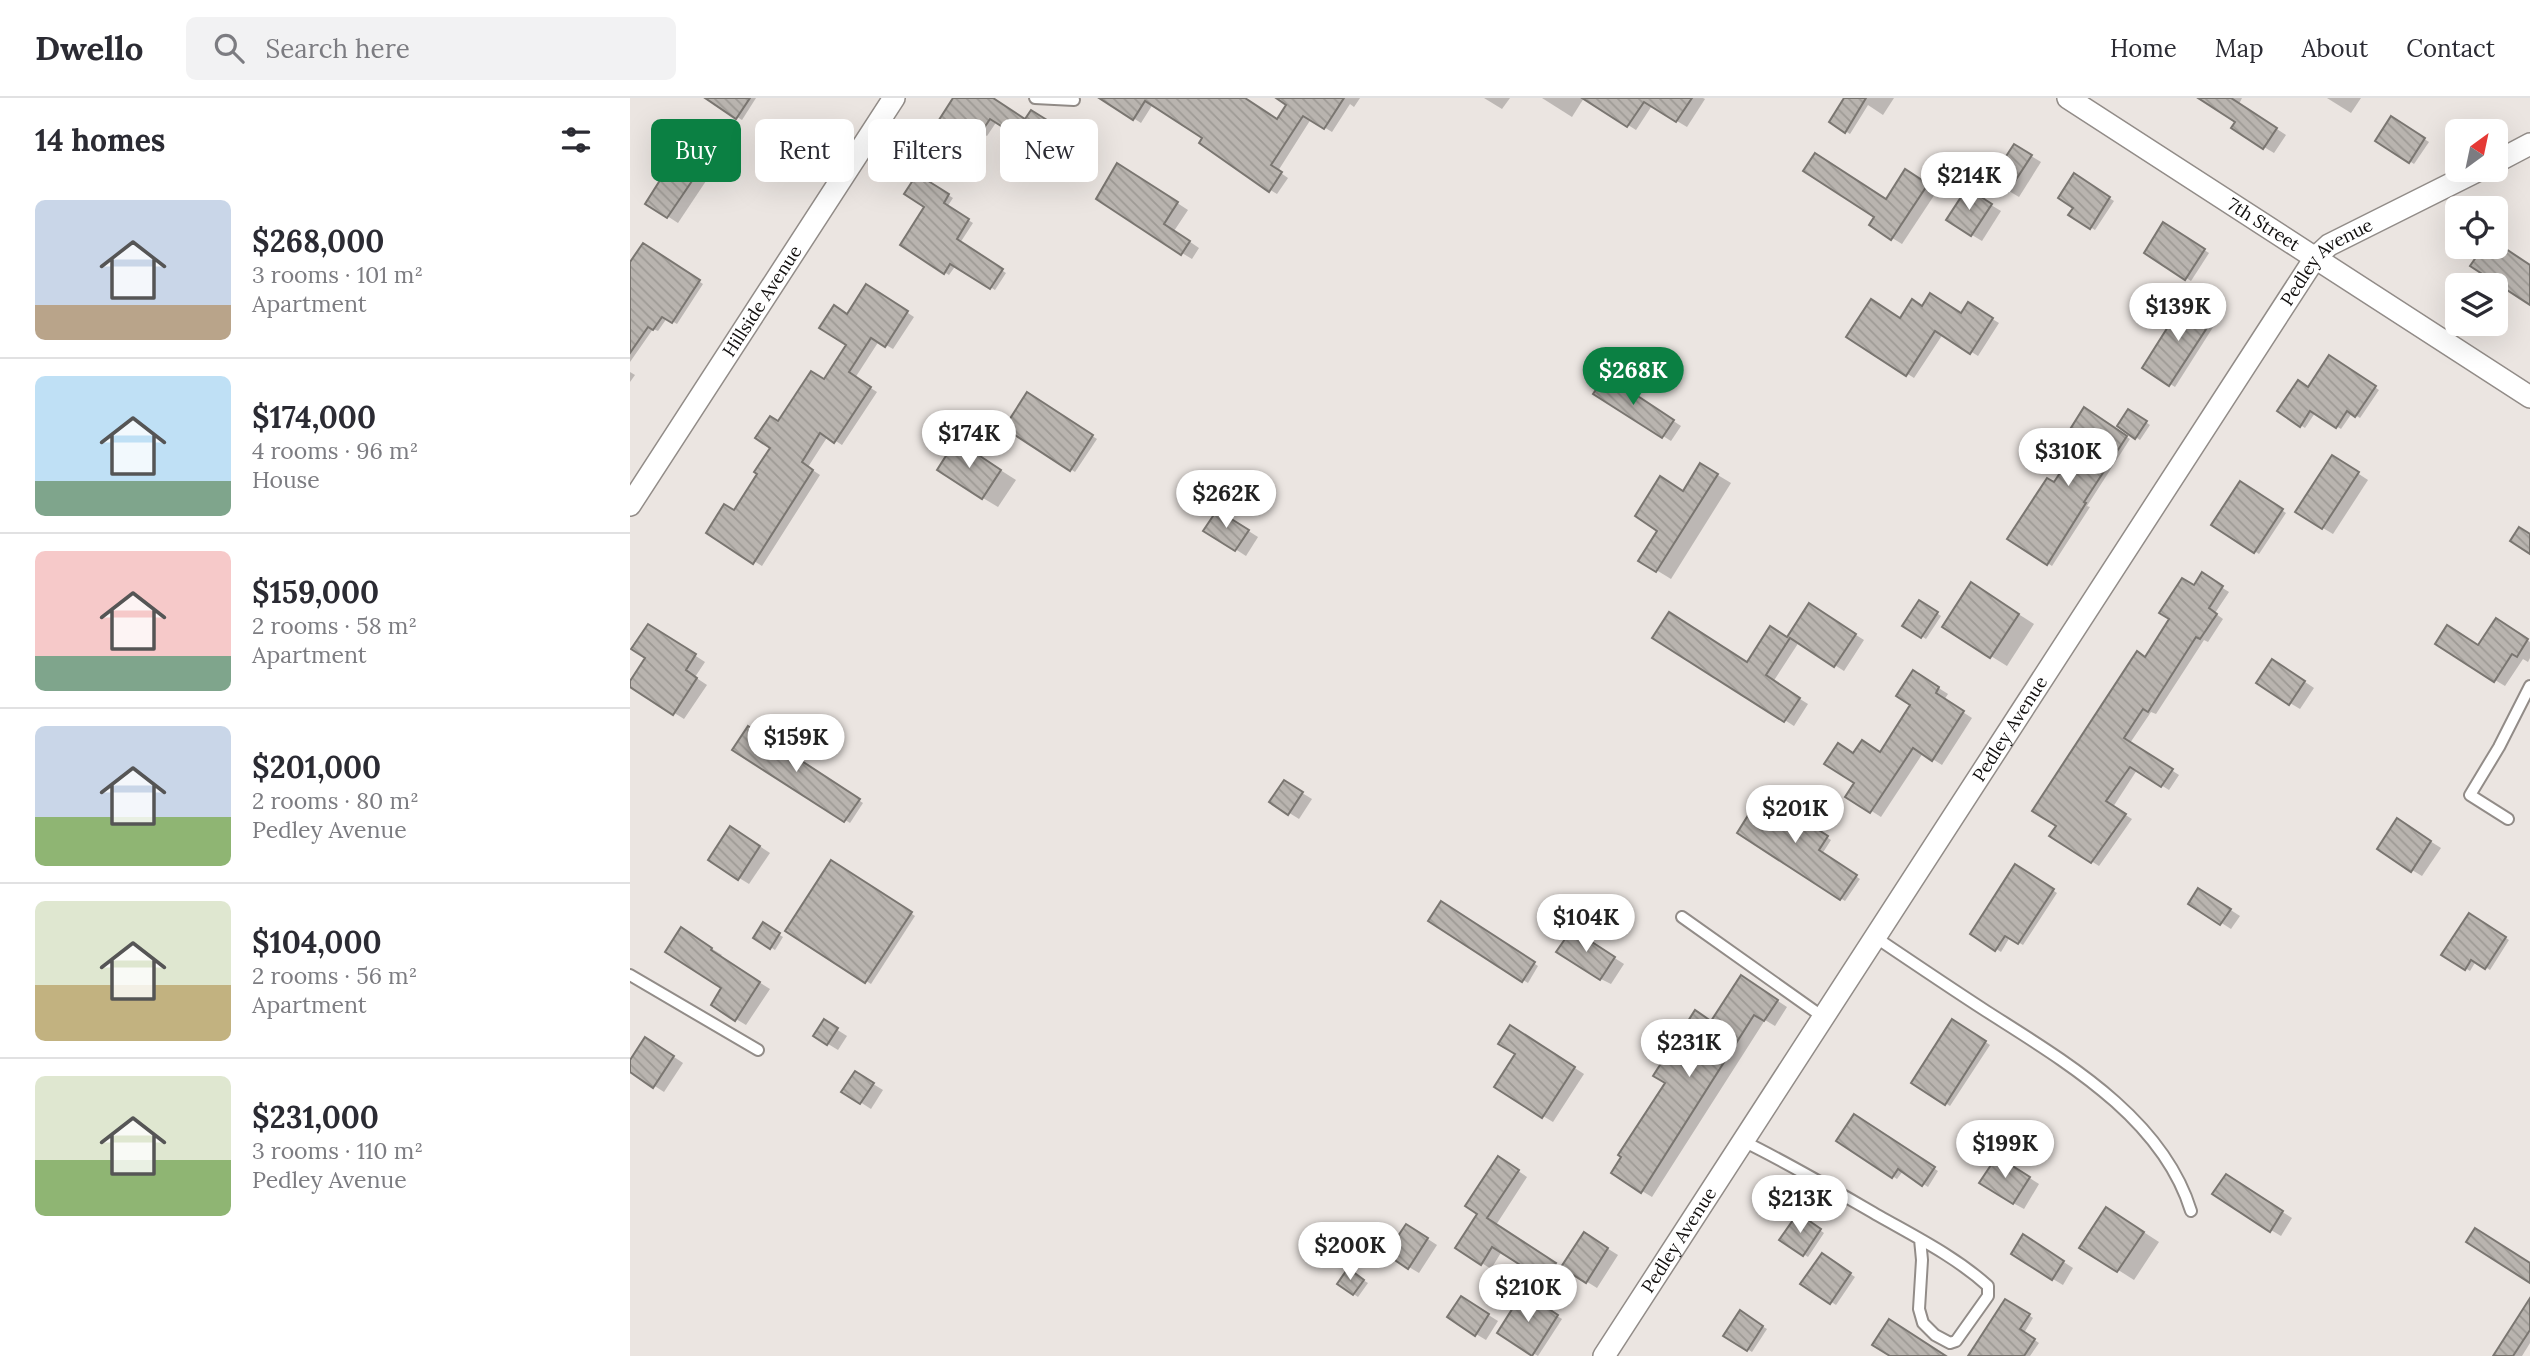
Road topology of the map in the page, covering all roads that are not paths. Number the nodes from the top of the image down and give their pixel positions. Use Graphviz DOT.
graph roads {
  1 [pos="894,98"];
  2 [pos="1035,98"];
  3 [pos="2068,98"];
  4 [pos="1074,100"];
  5 [pos="2530,144"];
  6 [pos="2508,156"];
  7 [pos="2455,182"];
  8 [pos="2315,258"];
  9 [pos="2530,397"];
  10 [pos="631,500"];
  11 [pos="2530,685"];
  12 [pos="2508,819"];
  13 [pos="1682,917"];
  14 [pos="1875,937"];
  15 [pos="630,975"];
  16 [pos="1823,1017"];
  17 [pos="758,1050"];
  18 [pos="1743,1141"];
  19 [pos="2191,1211"];
  20 [pos="1920,1239"];
  21 [pos="1604,1356"];
  1 -- 10 [label="street, Hillside Avenue"];
  2 -- 4 [label="lane"];
  3 -- 8 [label="street, 7th Street"];
  5 -- 6 [label="street"];
  7 -- 8 [label="street, Pedley Avenue"];
  8 -- 9 [label="street, 7th Street"];
  8 -- 14 [label="street, Pedley Avenue"];
  11 -- 12 [label="lane"];
  13 -- 16 [label="lane"];
  14 -- 16 [label="street, Pedley Avenue"];
  14 -- 19 [label="lane"];
  15 -- 17 [label="lane"];
  16 -- 18 [label="street, Pedley Avenue"];
  18 -- 20 [label="lane"];
  18 -- 21 [label="street, Pedley Avenue"];
  20 -- 20 [label="lane"];
}
